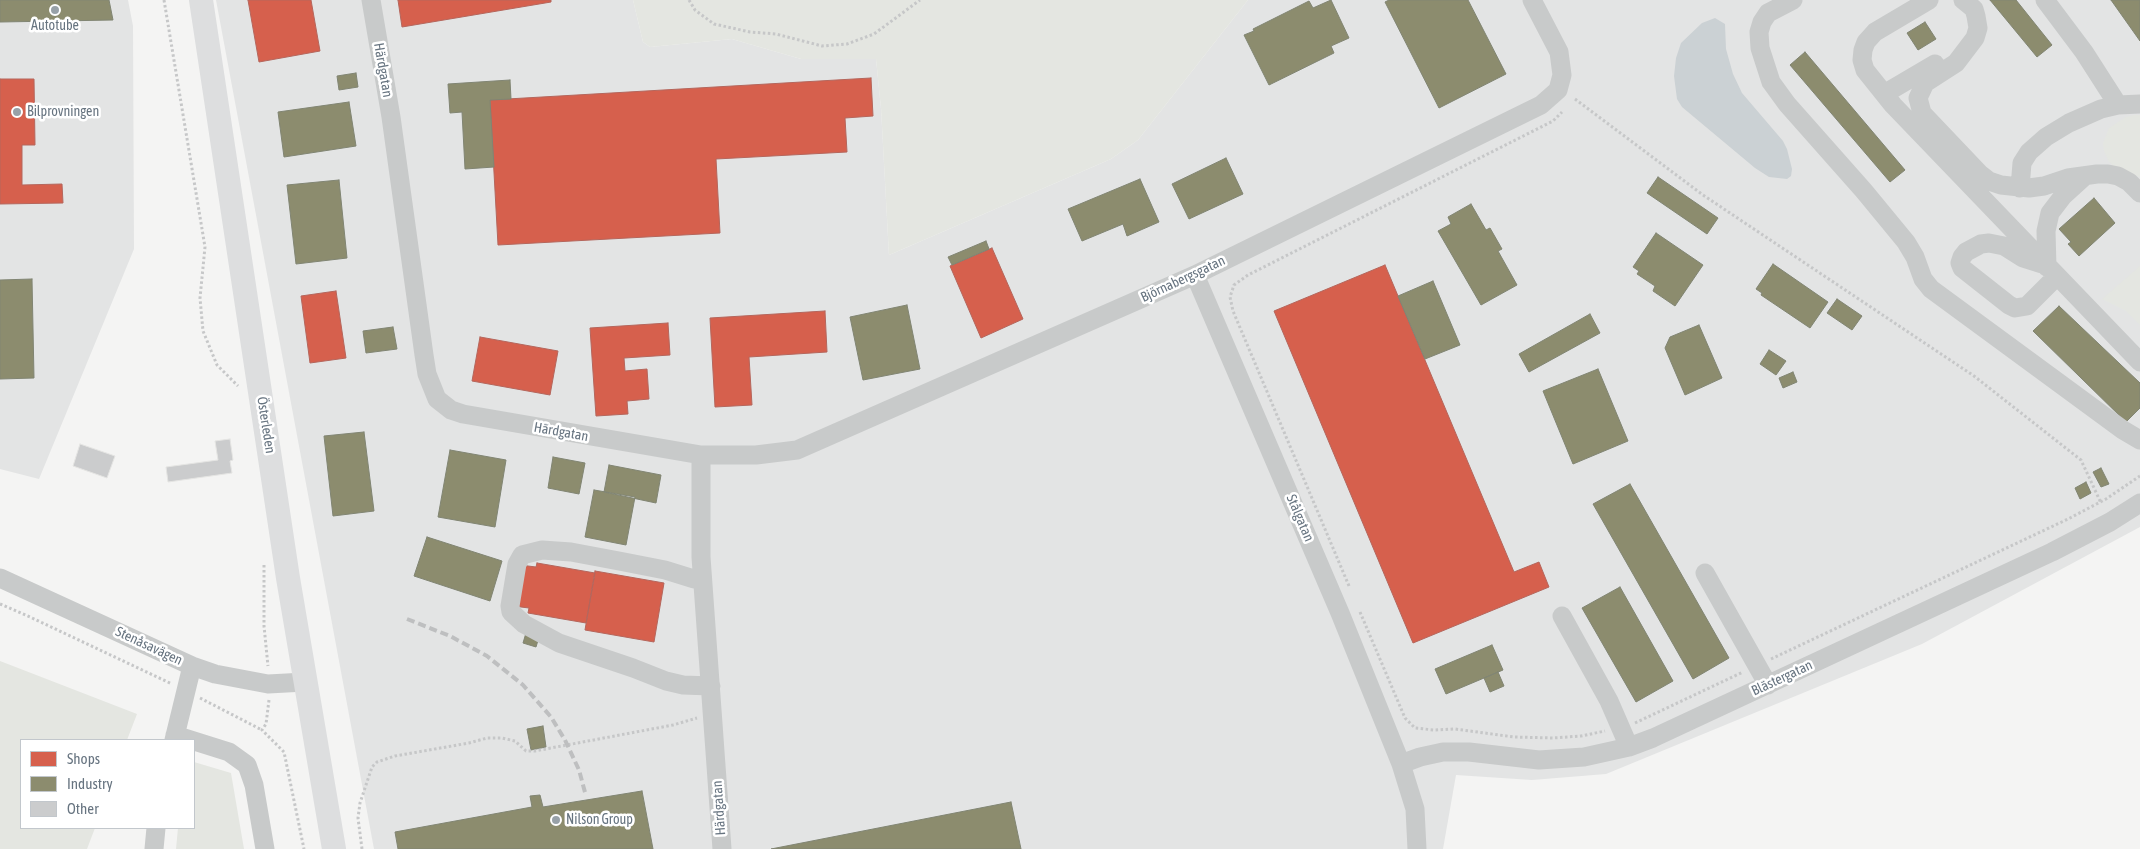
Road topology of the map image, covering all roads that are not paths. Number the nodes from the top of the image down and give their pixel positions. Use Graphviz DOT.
graph roads {
  1 [pos="201,0"];
  2 [pos="371,0"];
  3 [pos="1532,0"];
  4 [pos="1794,0"];
  5 [pos="1928,0"];
  6 [pos="1963,0"];
  7 [pos="2045,0"];
  8 [pos="1968,49"];
  9 [pos="1884,94"];
  10 [pos="2140,104"];
  11 [pos="2118,105"];
  12 [pos="2085,176"];
  13 [pos="2020,188"];
  14 [pos="2140,193"];
  15 [pos="2052,272"];
  16 [pos="1195,275"];
  17 [pos="2140,362"];
  18 [pos="2140,440"];
  19 [pos="701,455"];
  20 [pos="2140,504"];
  21 [pos="1704,573"];
  22 [pos="702,577"];
  23 [pos="0,578"];
  24 [pos="1562,616"];
  25 [pos="192,666"];
  26 [pos="305,682"];
  27 [pos="1768,685"];
  28 [pos="706,687"];
  29 [pos="174,738"];
  30 [pos="195,743"];
  31 [pos="1629,747"];
  32 [pos="1401,764"];
  33 [pos="156,829"];
  34 [pos="154,849"];
  35 [pos="265,849"];
  36 [pos="334,849"];
  37 [pos="722,849"];
  38 [pos="1417,849"];
  1 -- 26 [label="main road, Österleden"];
  2 -- 19 [label="street, Härdgatan"];
  3 -- 16 [label="street, Björnabergsgatan"];
  4 -- 18 [label="street"];
  5 -- 9 [label="street"];
  6 -- 8 [label="street"];
  7 -- 11 [label="street"];
  8 -- 9 [label="street"];
  8 -- 13 [label="street"];
  9 -- 15 [label="street"];
  10 -- 11 [label="street"];
  11 -- 13 [label="street"];
  12 -- 13 [label="street"];
  12 -- 14 [label="street"];
  12 -- 15 [label="street"];
  15 -- 17 [label="street"];
  16 -- 19 [label="street, Björnabergsgatan"];
  16 -- 32 [label="street, Stålgatan"];
  19 -- 22 [label="street, Härdgatan"];
  20 -- 27 [label="street, Blästergatan"];
  21 -- 27 [label="street"];
  22 -- 28 [label="street, Härdgatan"];
  22 -- 28 [label="street"];
  23 -- 25 [label="street, Stenåsavägen"];
  24 -- 31 [label="street"];
  25 -- 26 [label="street, Stenåsavägen"];
  25 -- 29 [label="street"];
  26 -- 36 [label="main road, Österleden"];
  27 -- 31 [label="street, Blästergatan"];
  28 -- 37 [label="street, Härdgatan"];
  30 -- 35 [label="street"];
  31 -- 32 [label="street, Blästergatan"];
  32 -- 38 [label="street, Stålgatan"];
  33 -- 34 [label="street"];
}
